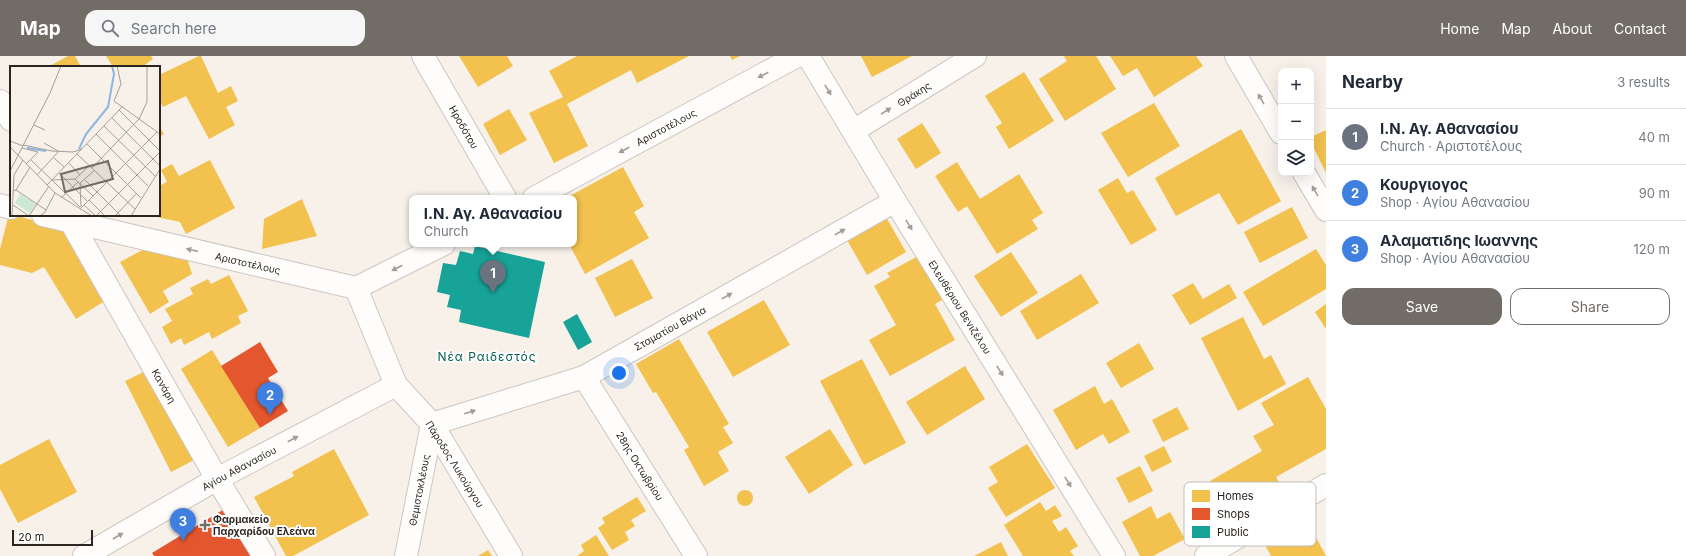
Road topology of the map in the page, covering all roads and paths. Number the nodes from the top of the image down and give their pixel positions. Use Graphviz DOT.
graph roads {
  1 [pos="423,56"];
  2 [pos="797,56"];
  3 [pos="808,56"];
  4 [pos="975,56"];
  5 [pos="1236,56"];
  6 [pos="0,101"];
  7 [pos="10,118"];
  8 [pos="1278,128"];
  9 [pos="853,131"];
  10 [pos="1306,176"];
  11 [pos="503,195"];
  12 [pos="540,195"];
  13 [pos="895,201"];
  14 [pos="0,205"];
  15 [pos="10,208"];
  16 [pos="1326,210"];
  17 [pos="52,216"];
  18 [pos="69,218"];
  19 [pos="438,247"];
  20 [pos="356,288"];
  21 [pos="584,376"];
  22 [pos="396,385"];
  23 [pos="432,424"];
  24 [pos="217,479"];
  25 [pos="1326,485"];
  26 [pos="1316,491"];
  27 [pos="1223,546"];
  28 [pos="84,556"];
  29 [pos="264,556"];
  30 [pos="406,556"];
  31 [pos="511,556"];
  32 [pos="696,556"];
  33 [pos="1114,556"];
  34 [pos="1206,556"];
  1 -- 11 [label="street, Ηροδότου"];
  2 -- 12 [label="street, Αριστοτέλους, one-way"];
  3 -- 9 [label="street, Ελευθέριου Βενιζέλου, one-way"];
  9 -- 4 [label="street, Θράκης, one-way"];
  8 -- 5 [label="street, one-way"];
  6 -- 7 [label="street"];
  9 -- 13 [label="street, Ελευθέριου Βενιζέλου"];
  16 -- 10 [label="street, one-way"];
  21 -- 13 [label="street, Σταματίου Βάγια, one-way"];
  13 -- 33 [label="street, Ελευθέριου Βενιζέλου, one-way"];
  14 -- 15 [label="street"];
  17 -- 18 [label="street, Αριστοτέλους"];
  20 -- 18 [label="street, Αριστοτέλους, one-way"];
  18 -- 24 [label="street, Κανάρη"];
  19 -- 20 [label="street, one-way"];
  20 -- 22 [label="street, Πάροδος Λυκούργου"];
  23 -- 21 [label="street, Σταματίου Βάγια, one-way"];
  21 -- 32 [label="street, 28ης Οκτωβρίου"];
  22 -- 23 [label="street, Πάροδος Λυκούργου"];
  24 -- 22 [label="street, Αγίου Αθανασίου, one-way"];
  23 -- 30 [label="street, Θεμιστοκλέους"];
  23 -- 31 [label="street, Πάροδος Λυκούργου"];
  28 -- 24 [label="street, Αγίου Αθανασίου, one-way"];
  24 -- 29 [label="street, Κανάρη"];
  25 -- 26 [label="street"];
  27 -- 34 [label="street"];
}
